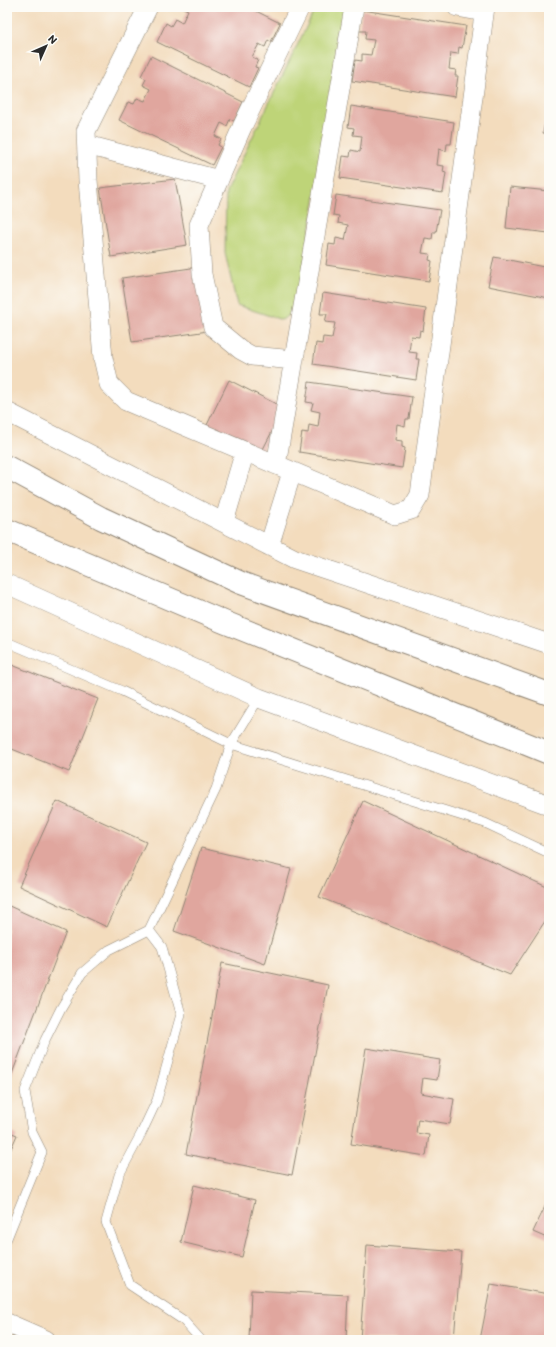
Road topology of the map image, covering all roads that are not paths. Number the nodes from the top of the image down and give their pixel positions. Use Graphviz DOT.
graph roads {
  1 [pos="148,7"];
  2 [pos="300,7"];
  3 [pos="354,7"];
  4 [pos="457,7"];
  5 [pos="485,9"];
  6 [pos="87,145"];
  7 [pos="219,180"];
  8 [pos="294,360"];
  9 [pos="7,412"];
  10 [pos="245,452"];
  11 [pos="7,467"];
  12 [pos="284,468"];
  13 [pos="224,522"];
  14 [pos="7,530"];
  15 [pos="269,546"];
  16 [pos="7,584"];
  17 [pos="7,642"];
  18 [pos="549,644"];
  19 [pos="549,694"];
  20 [pos="259,698"];
  21 [pos="231,744"];
  22 [pos="549,752"];
  23 [pos="549,805"];
  24 [pos="549,853"];
  25 [pos="149,930"];
  26 [pos="7,1238"];
  27 [pos="7,1323"];
  28 [pos="46,1340"];
  29 [pos="201,1340"];
  1 -- 6 [label="street"];
  2 -- 7 [label="street"];
  3 -- 8 [label="street"];
  4 -- 5 [label="street"];
  5 -- 12 [label="street"];
  6 -- 7 [label="street"];
  6 -- 10 [label="street"];
  7 -- 8 [label="street"];
  8 -- 12 [label="street"];
  9 -- 13 [label="street"];
  10 -- 12 [label="street"];
  10 -- 13 [label="street"];
  11 -- 19 [label="street"];
  12 -- 15 [label="street"];
  13 -- 15 [label="street"];
  14 -- 22 [label="street"];
  15 -- 18 [label="street"];
  16 -- 20 [label="street"];
  17 -- 21 [label="lane"];
  20 -- 21 [label="lane"];
  20 -- 23 [label="street"];
  21 -- 24 [label="lane"];
  21 -- 25 [label="lane"];
  25 -- 26 [label="lane"];
  25 -- 29 [label="lane"];
  27 -- 28 [label="street"];
}
